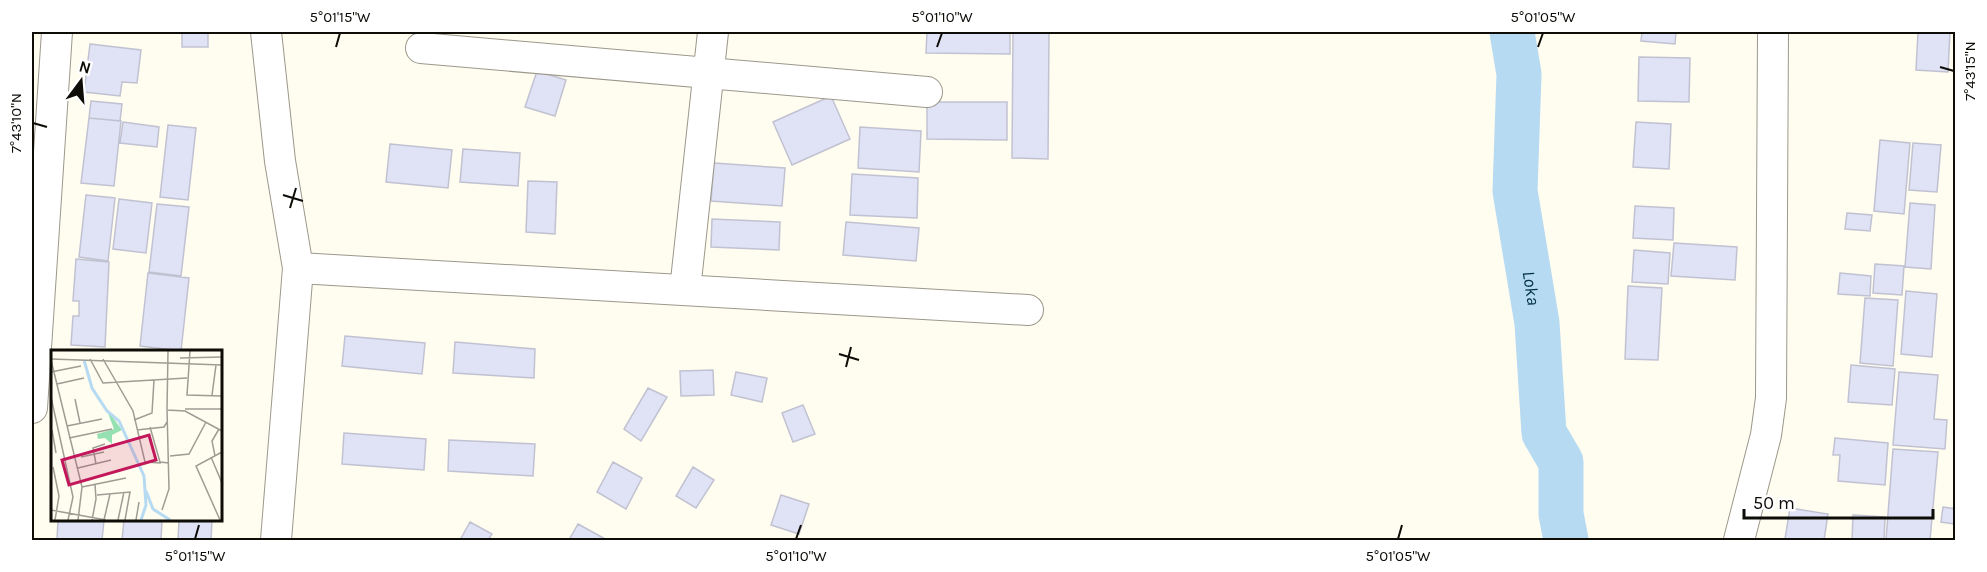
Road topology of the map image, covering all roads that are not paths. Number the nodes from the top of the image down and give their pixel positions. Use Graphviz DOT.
graph roads {
  1 [pos="57,32"];
  2 [pos="266,32"];
  3 [pos="713,32"];
  4 [pos="1773,32"];
  5 [pos="421,48"];
  6 [pos="708,73"];
  7 [pos="927,92"];
  8 [pos="40,132"];
  9 [pos="298,268"];
  10 [pos="685,290"];
  11 [pos="1029,310"];
  12 [pos="32,408"];
  13 [pos="276,540"];
  14 [pos="1739,540"];
  1 -- 8 [label="street"];
  2 -- 9 [label="street"];
  3 -- 6 [label="street"];
  4 -- 14 [label="street"];
  5 -- 6 [label="street"];
  6 -- 7 [label="street"];
  6 -- 10 [label="street"];
  8 -- 12 [label="street"];
  9 -- 10 [label="street"];
  9 -- 13 [label="street"];
  10 -- 11 [label="street"];
}
